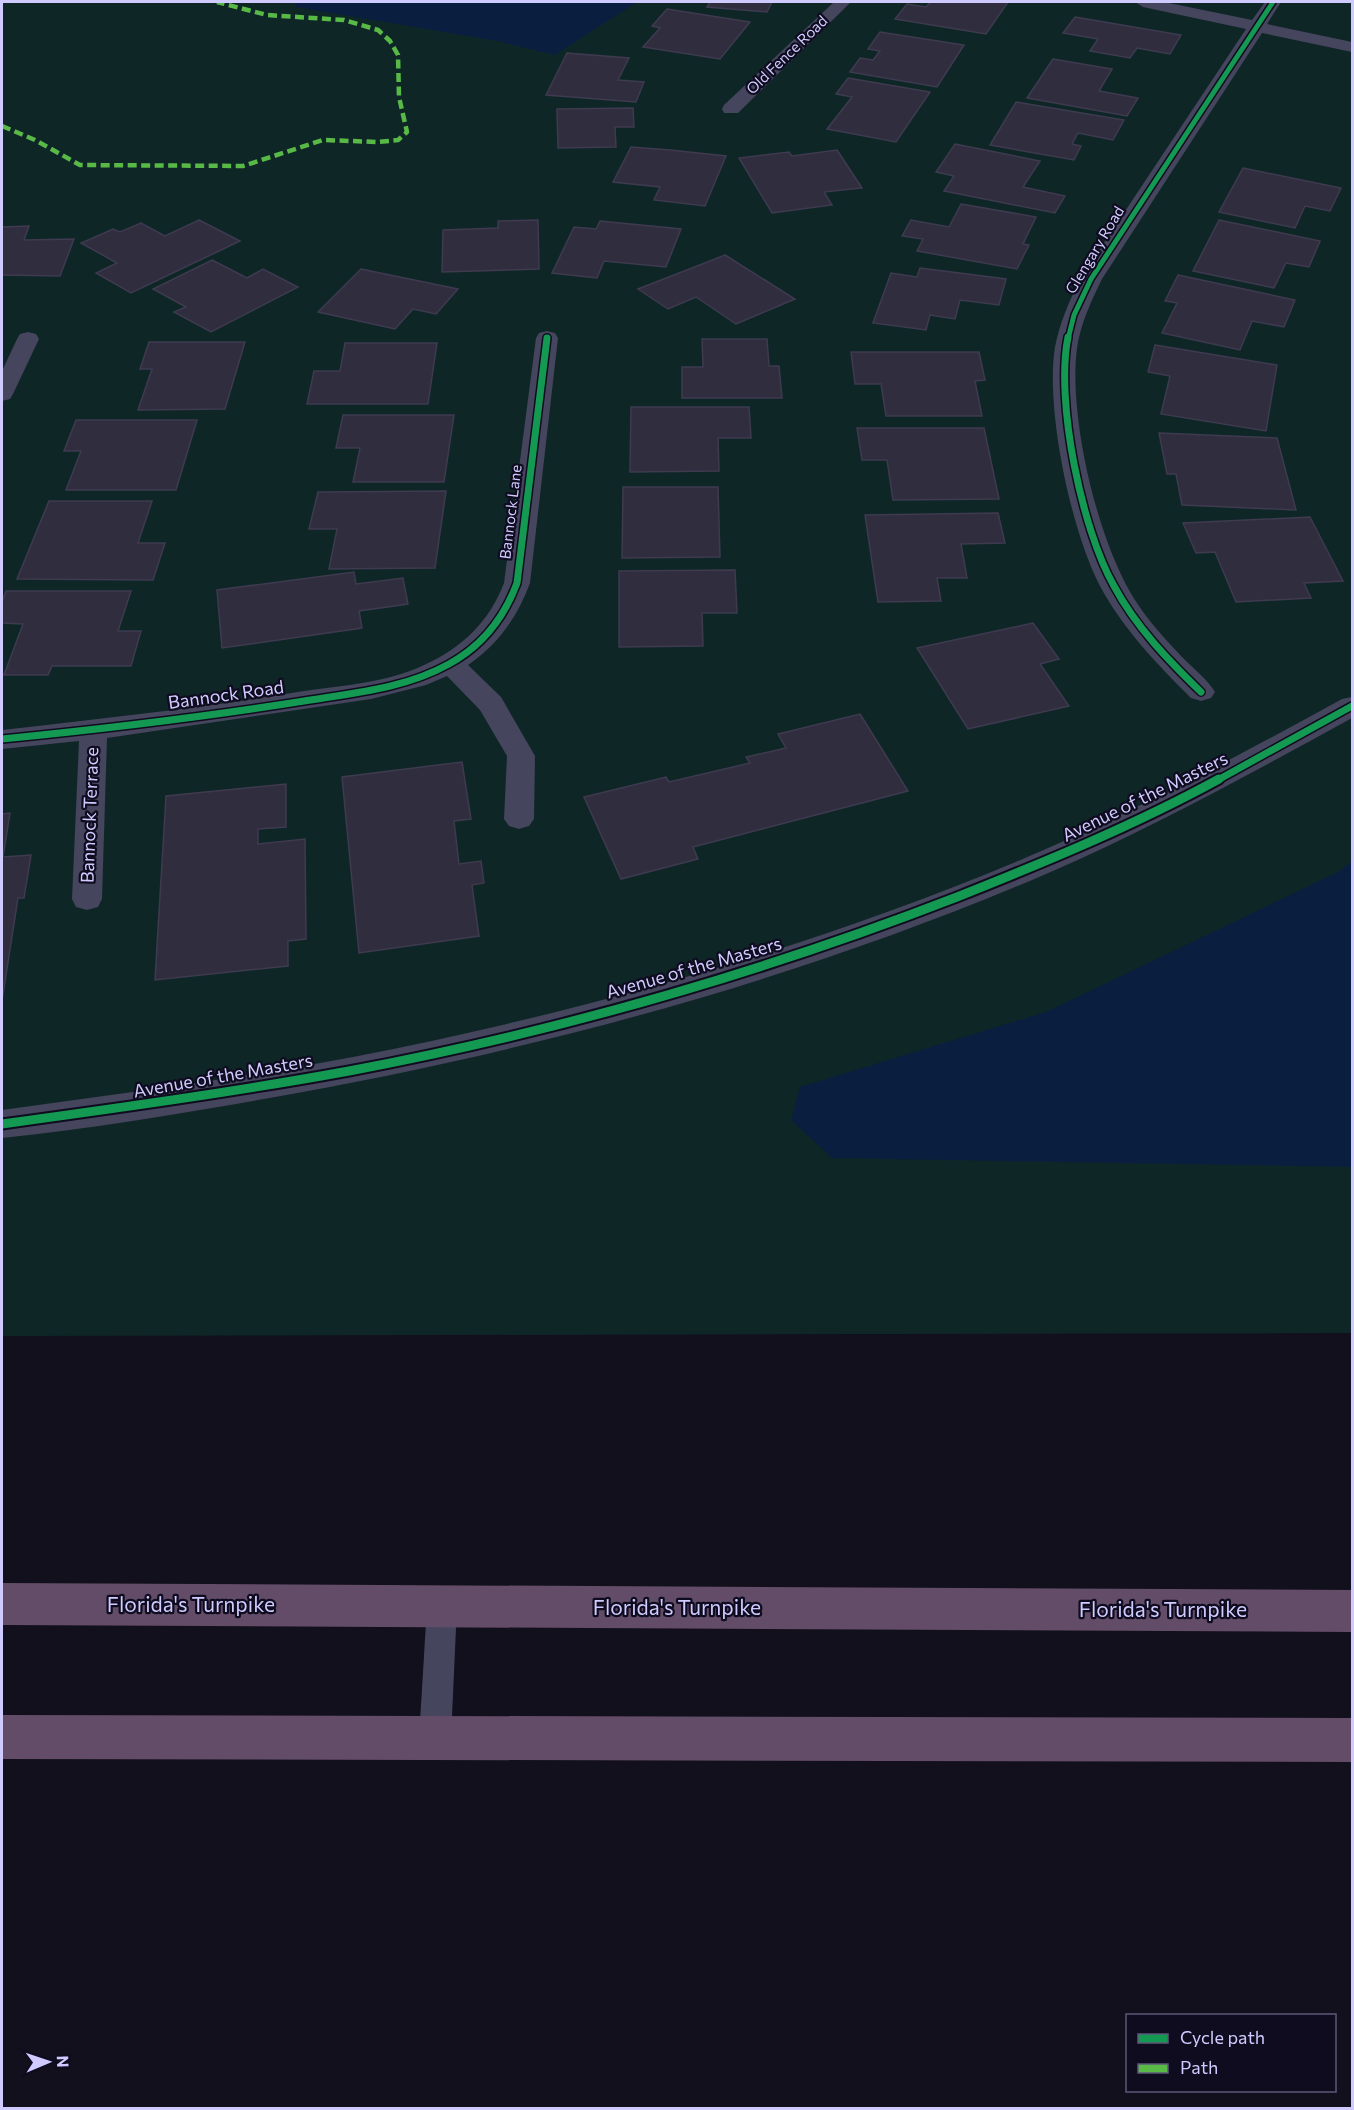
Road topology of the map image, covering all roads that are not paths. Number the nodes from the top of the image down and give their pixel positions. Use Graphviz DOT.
graph roads {
  1 [pos="843,2"];
  2 [pos="1143,2"];
  3 [pos="1273,2"];
  4 [pos="1257,26"];
  5 [pos="1353,47"];
  6 [pos="731,109"];
  7 [pos="547,338"];
  8 [pos="28,339"];
  9 [pos="2,394"];
  10 [pos="450,663"];
  11 [pos="1201,692"];
  12 [pos="1353,706"];
  13 [pos="93,730"];
  14 [pos="2,739"];
  15 [pos="519,819"];
  16 [pos="87,899"];
  17 [pos="2,1125"];
  18 [pos="2,1604"];
  19 [pos="442,1606"];
  20 [pos="1353,1611"];
  21 [pos="2,1737"];
  22 [pos="435,1737"];
  23 [pos="1353,1740"];
  1 -- 6 [label="street, Old Fence Road"];
  2 -- 4 [label="street"];
  3 -- 4 [label="street, Glengary Road"];
  4 -- 5 [label="street"];
  4 -- 11 [label="street, Glengary Road"];
  7 -- 10 [label="street, Bannock Lane"];
  8 -- 9 [label="street"];
  10 -- 13 [label="street, Bannock Road"];
  10 -- 15 [label="street"];
  12 -- 17 [label="street, Avenue of the Masters"];
  13 -- 14 [label="street, Bannock Road"];
  13 -- 16 [label="street, Bannock Terrace"];
  18 -- 19 [label="highway, Florida's Turnpike"];
  19 -- 20 [label="highway, Florida's Turnpike"];
  19 -- 22 [label="lane"];
  21 -- 22 [label="highway"];
  22 -- 23 [label="highway"];
}
